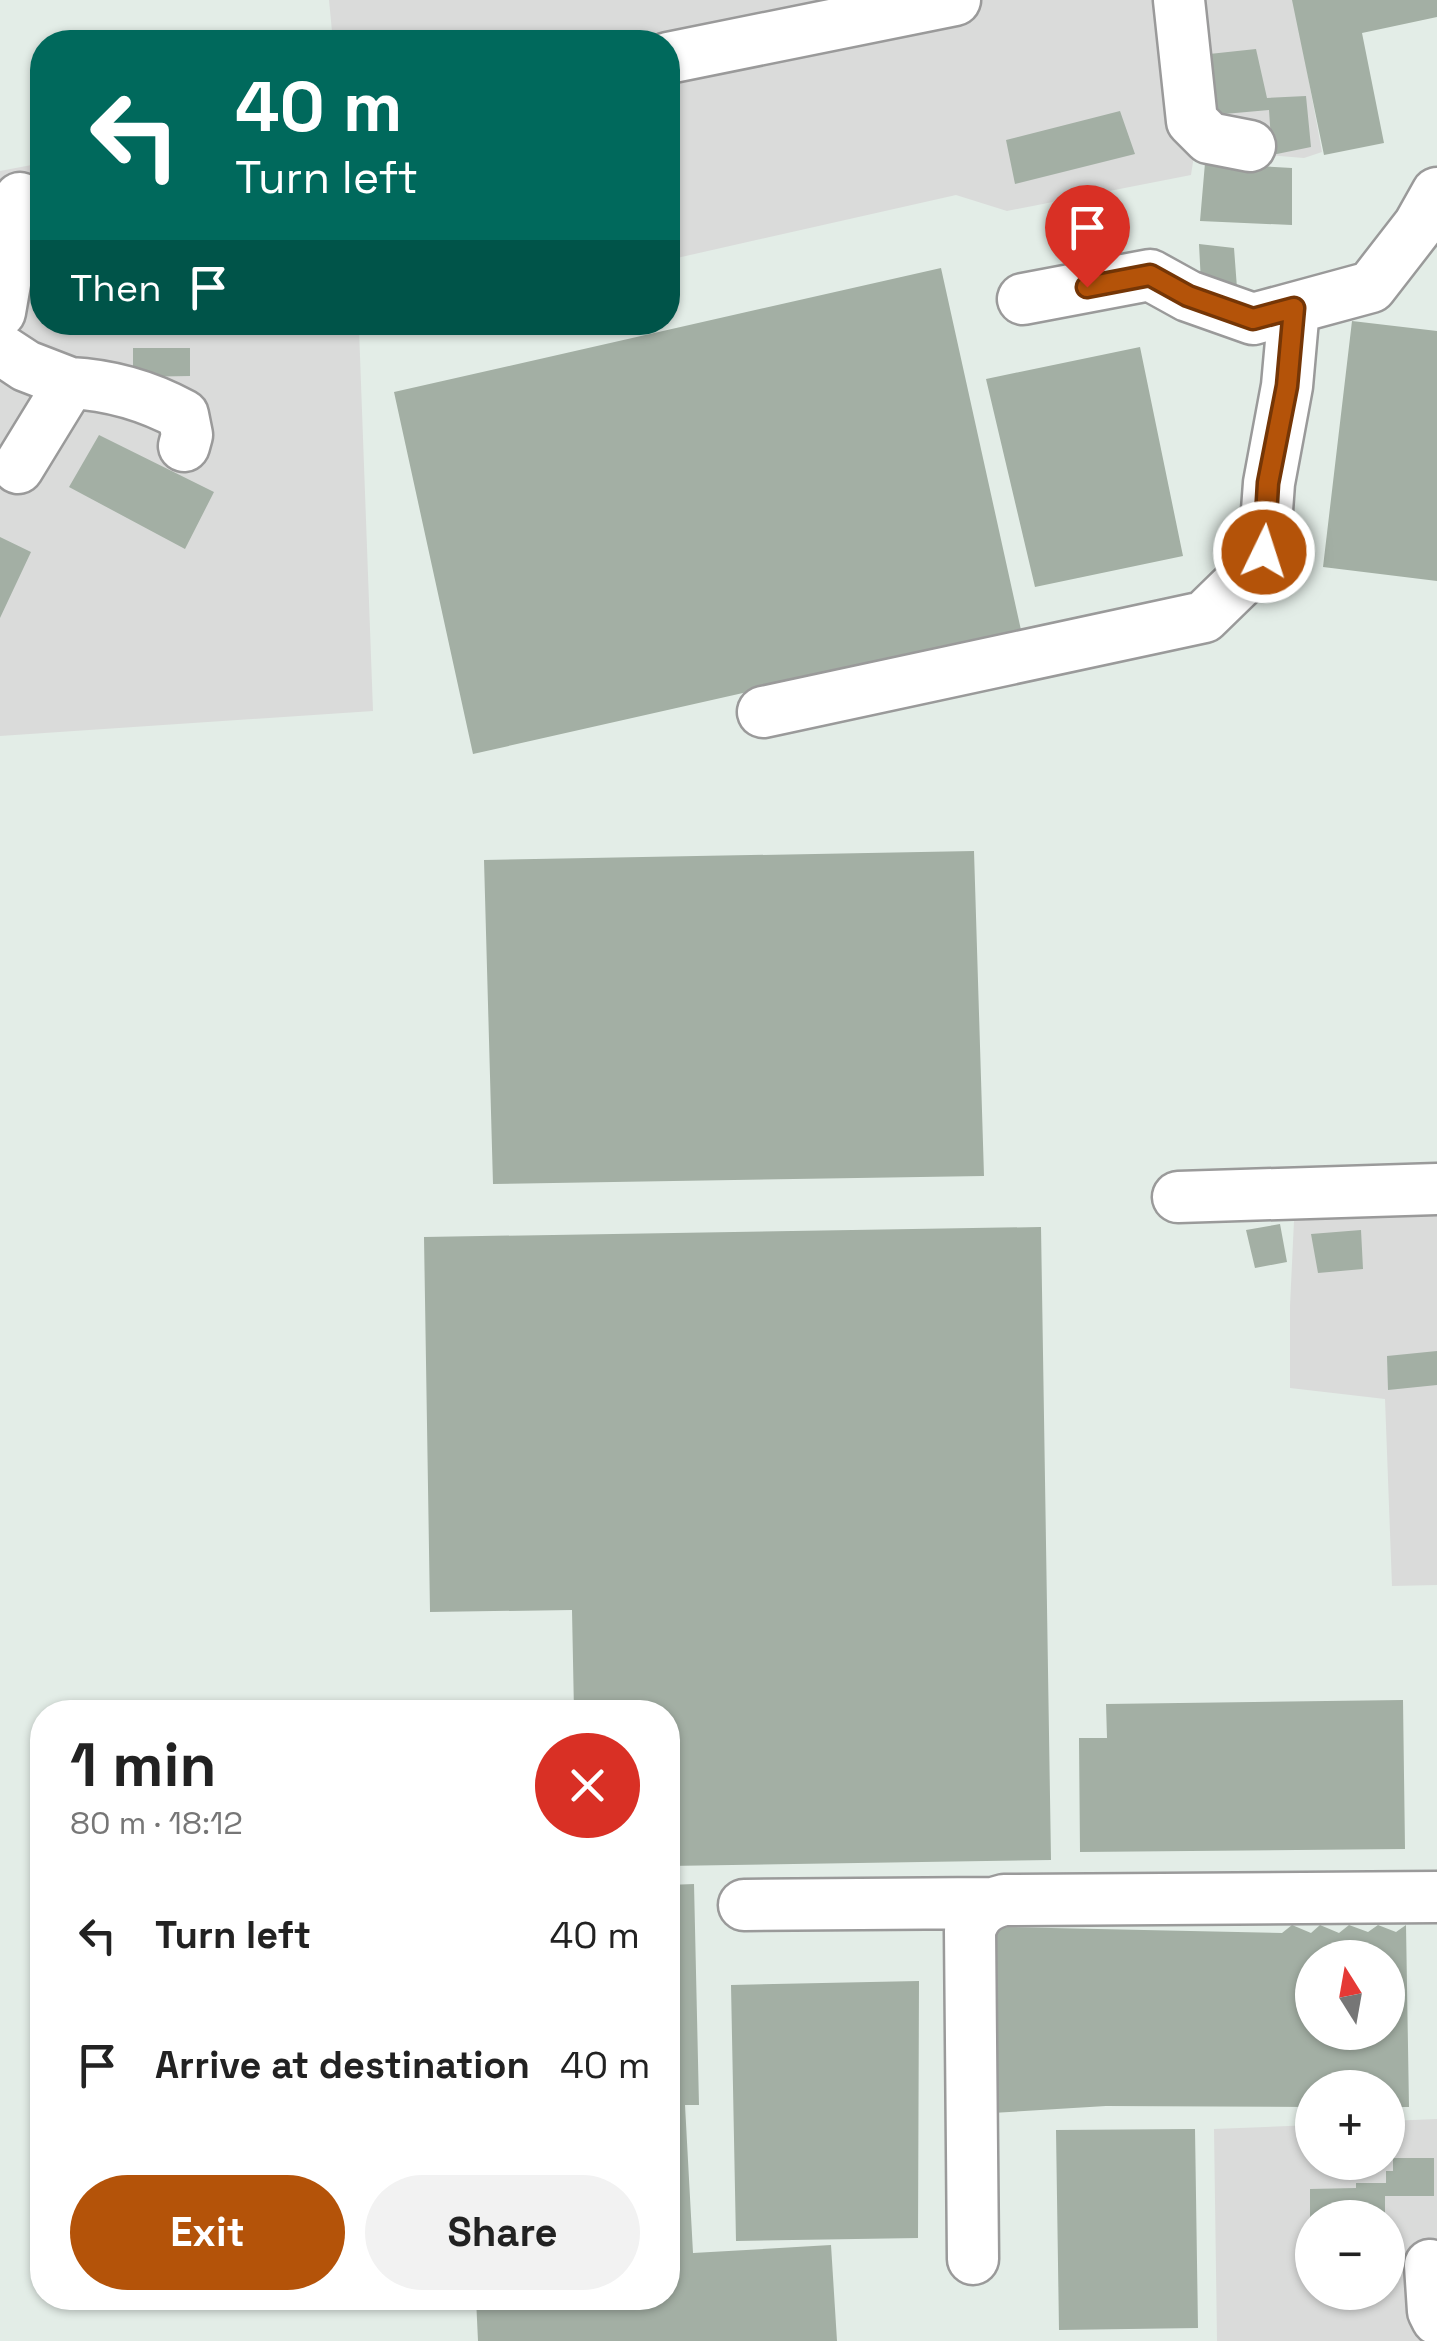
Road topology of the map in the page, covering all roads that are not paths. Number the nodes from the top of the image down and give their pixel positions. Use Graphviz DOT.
graph roads {
  1 [pos="955,0"];
  2 [pos="1178,0"];
  3 [pos="805,14"];
  4 [pos="680,54"];
  5 [pos="1250,146"];
  6 [pos="1437,193"];
  7 [pos="21,198"];
  8 [pos="1023,299"];
  9 [pos="1294,308"];
  10 [pos="0,312"];
  11 [pos="0,350"];
  12 [pos="70,383"];
  13 [pos="184,446"];
  14 [pos="18,468"];
  15 [pos="763,712"];
  16 [pos="1437,1189"];
  17 [pos="1178,1197"];
  18 [pos="1437,1896"];
  19 [pos="991,1903"];
  20 [pos="744,1905"];
  21 [pos="972,2259"];
  22 [pos="1430,2265"];
  23 [pos="1437,2319"];
  1 -- 3 [label="street"];
  2 -- 5 [label="street"];
  3 -- 4 [label="street"];
  6 -- 9 [label="street"];
  7 -- 10 [label="street"];
  8 -- 9 [label="street"];
  9 -- 15 [label="street"];
  11 -- 12 [label="street"];
  12 -- 13 [label="street"];
  12 -- 14 [label="street"];
  16 -- 17 [label="street"];
  18 -- 19 [label="street"];
  19 -- 20 [label="street"];
  19 -- 21 [label="street"];
  22 -- 23 [label="street"];
}
